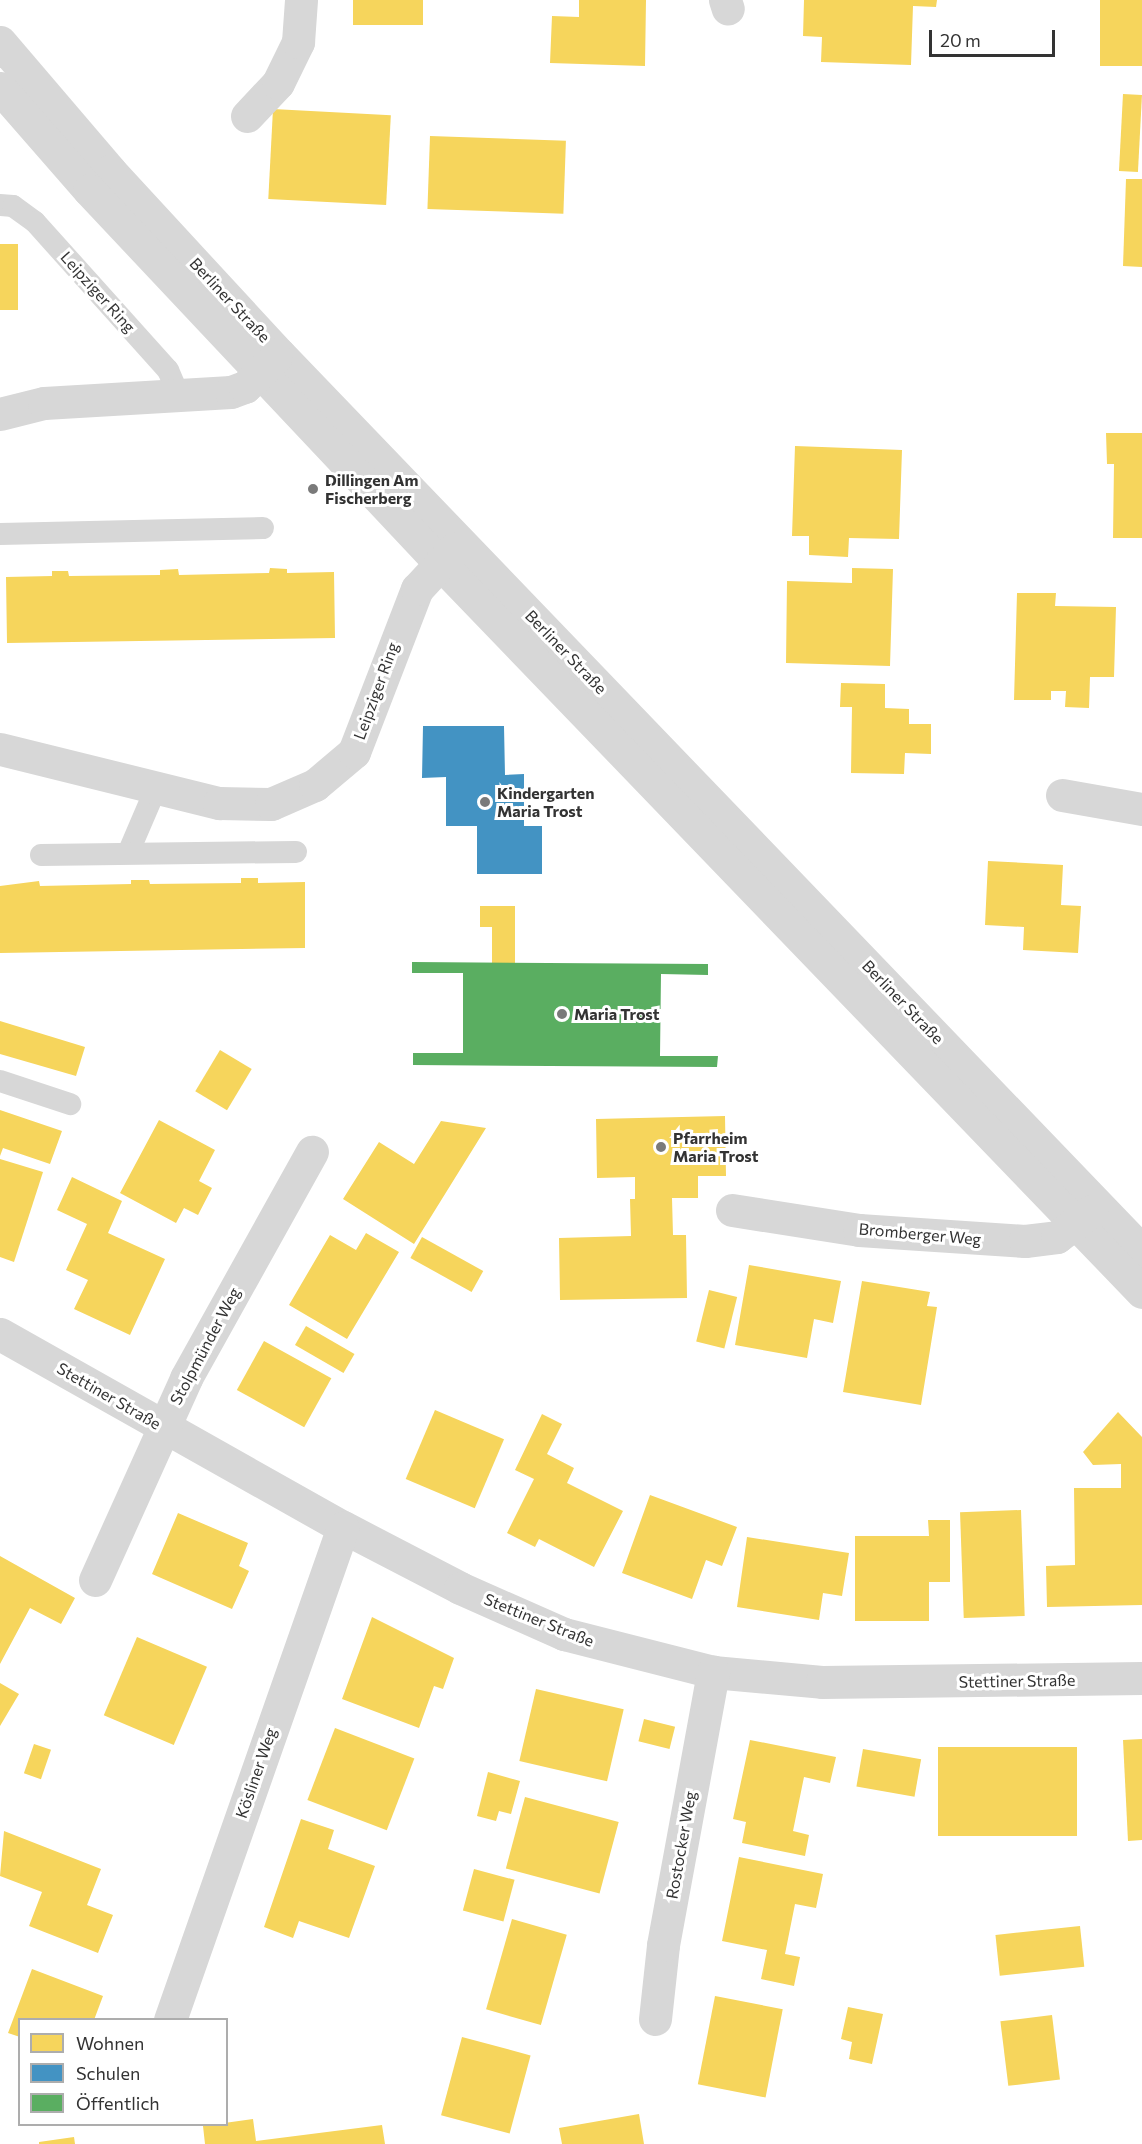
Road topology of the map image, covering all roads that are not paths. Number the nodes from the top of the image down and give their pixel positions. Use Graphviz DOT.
graph roads {
  1 [pos="302,0"];
  2 [pos="0,42"];
  3 [pos="0,88"];
  4 [pos="247,116"];
  5 [pos="0,205"];
  6 [pos="270,364"];
  7 [pos="180,398"];
  8 [pos="0,414"];
  9 [pos="263,528"];
  10 [pos="0,534"];
  11 [pos="450,553"];
  12 [pos="0,749"];
  13 [pos="156,788"];
  14 [pos="1062,795"];
  15 [pos="1142,809"];
  16 [pos="129,852"];
  17 [pos="296,852"];
  18 [pos="41,855"];
  19 [pos="0,1081"];
  20 [pos="70,1104"];
  21 [pos="312,1152"];
  22 [pos="732,1210"];
  23 [pos="1086,1215"];
  24 [pos="1142,1251"];
  25 [pos="1142,1292"];
  26 [pos="0,1334"];
  27 [pos="163,1426"];
  28 [pos="343,1527"];
  29 [pos="95,1580"];
  30 [pos="713,1672"];
  31 [pos="1142,1678"];
  32 [pos="170,2018"];
  33 [pos="655,2019"];
  1 -- 4 [label="street"];
  2 -- 6 [label="street, Berliner Straße"];
  3 -- 6 [label="street, Berliner Straße"];
  5 -- 7 [label="lane, Leipziger Ring"];
  6 -- 7 [label="street"];
  6 -- 11 [label="street, Berliner Straße"];
  7 -- 8 [label="street"];
  9 -- 10 [label="lane"];
  11 -- 13 [label="street, Leipziger Ring"];
  11 -- 23 [label="street, Berliner Straße"];
  12 -- 13 [label="street, Leipziger Ring"];
  13 -- 16 [label="lane"];
  14 -- 15 [label="street"];
  16 -- 17 [label="lane"];
  16 -- 18 [label="lane"];
  19 -- 20 [label="lane"];
  21 -- 27 [label="street, Stolpmünder Weg"];
  22 -- 23 [label="street, Bromberger Weg"];
  23 -- 24 [label="street, Berliner Straße"];
  23 -- 25 [label="street, Berliner Straße"];
  26 -- 27 [label="street, Stettiner Straße"];
  27 -- 28 [label="street, Stettiner Straße"];
  27 -- 29 [label="street, Stolpmünder Weg"];
  28 -- 30 [label="street, Stettiner Straße"];
  28 -- 32 [label="street, Kösliner Weg"];
  30 -- 31 [label="street, Stettiner Straße"];
  30 -- 33 [label="street, Rostocker Weg"];
}
